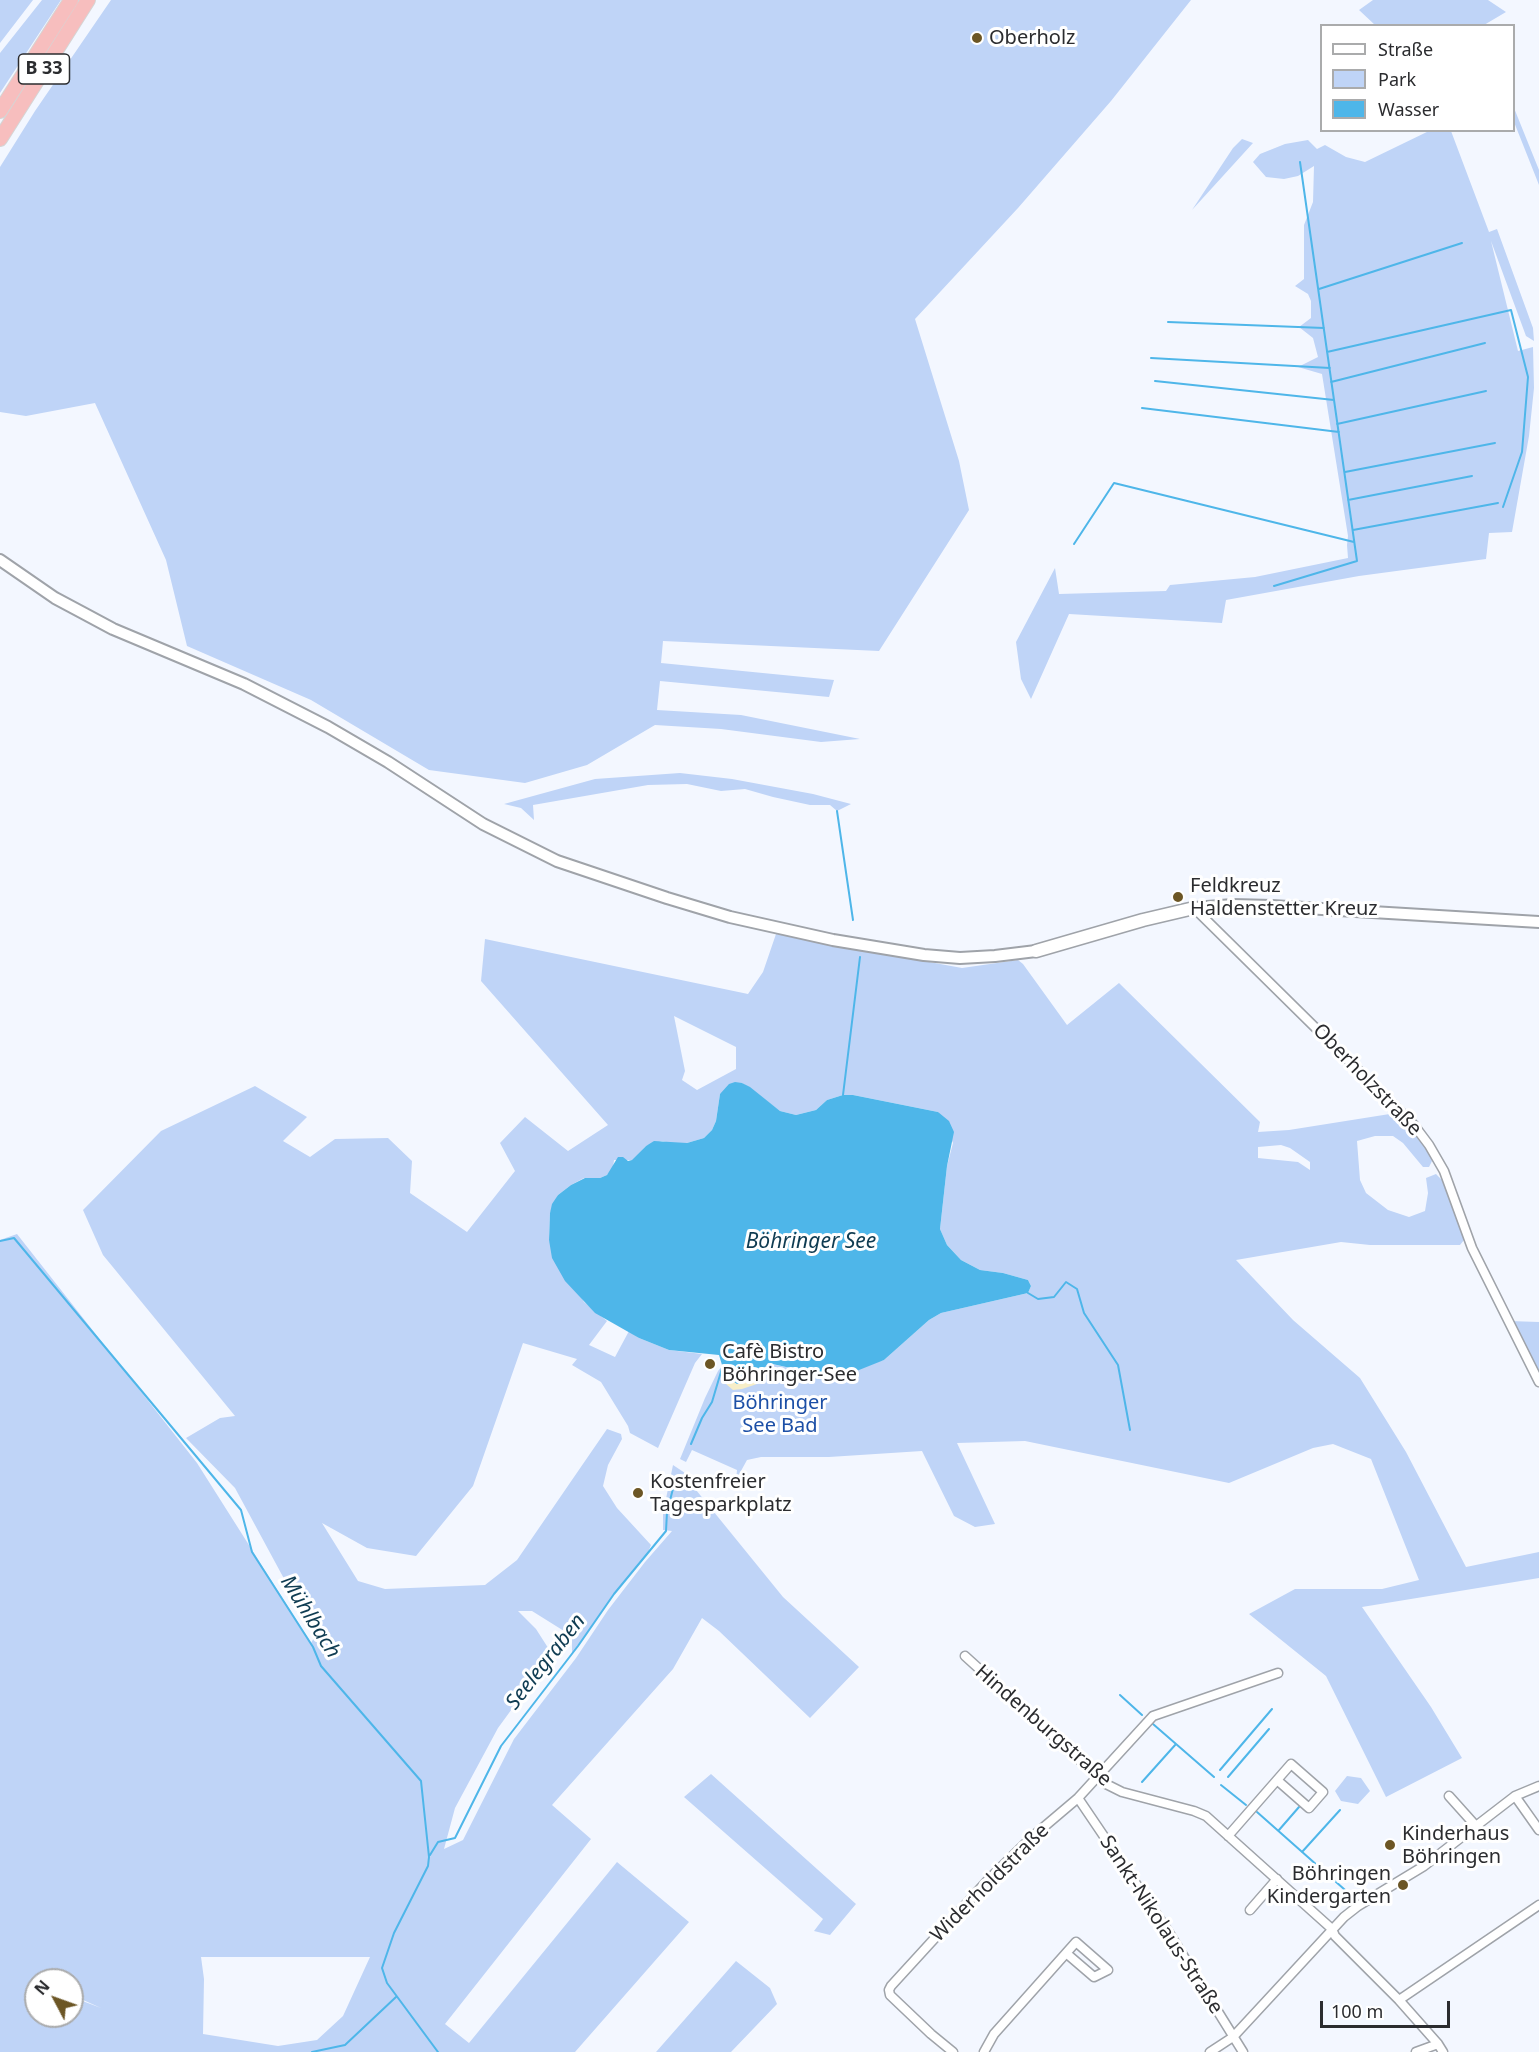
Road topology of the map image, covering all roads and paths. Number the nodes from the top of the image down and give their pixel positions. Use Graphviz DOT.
graph roads {
  1 [pos="71,0"];
  2 [pos="88,0"];
  3 [pos="0,111"];
  4 [pos="0,138"];
  5 [pos="0,560"];
  6 [pos="1194,908"];
  7 [pos="1539,922"];
  8 [pos="1036,951"];
  9 [pos="1539,1382"];
  10 [pos="964,1656"];
  11 [pos="1278,1672"];
  12 [pos="1098,1777"];
  13 [pos="1277,1780"];
  14 [pos="1539,1786"];
  15 [pos="1449,1796"];
  16 [pos="1515,1796"];
  17 [pos="1078,1798"];
  18 [pos="1475,1826"];
  19 [pos="1539,1830"];
  20 [pos="1228,1836"];
  21 [pos="1277,1879"];
  22 [pos="1539,1905"];
  23 [pos="1250,1910"];
  24 [pos="1332,1929"];
  25 [pos="1066,1953"];
  26 [pos="1399,2000"];
  27 [pos="1233,2037"];
  28 [pos="1441,2048"];
  29 [pos="952,2052"];
  30 [pos="984,2052"];
  31 [pos="1210,2052"];
  32 [pos="1243,2052"];
  33 [pos="1416,2052"];
  1 -- 3 [label="highway, B 33"];
  2 -- 4 [label="highway, B 33"];
  5 -- 8 [label="street"];
  6 -- 7 [label="street"];
  6 -- 8 [label="main road"];
  6 -- 9 [label="street, Oberholzstraße"];
  10 -- 12 [label="street, Hindenburgstraße"];
  11 -- 12 [label="street, Widerholdstraße"];
  12 -- 17 [label="street, Widerholdstraße"];
  12 -- 20 [label="street, Hindenburgstraße"];
  13 -- 13 [label="street"];
  13 -- 20 [label="street"];
  14 -- 16 [label="street"];
  15 -- 18 [label="street"];
  16 -- 18 [label="street"];
  16 -- 19 [label="street"];
  17 -- 27 [label="street, Sankt-Nikolaus-Straße"];
  17 -- 29 [label="street, Widerholdstraße"];
  18 -- 24 [label="street"];
  20 -- 21 [label="street, Hindenburgstraße"];
  21 -- 23 [label="street"];
  21 -- 24 [label="street, Hindenburgstraße"];
  22 -- 26 [label="street"];
  24 -- 26 [label="street, Hindenburgstraße"];
  24 -- 27 [label="street"];
  25 -- 25 [label="street"];
  25 -- 30 [label="street"];
  26 -- 28 [label="street, Hindenburgstraße"];
  27 -- 31 [label="street"];
  27 -- 32 [label="street, Sankt-Nikolaus-Straße"];
  28 -- 33 [label="street"];
}
